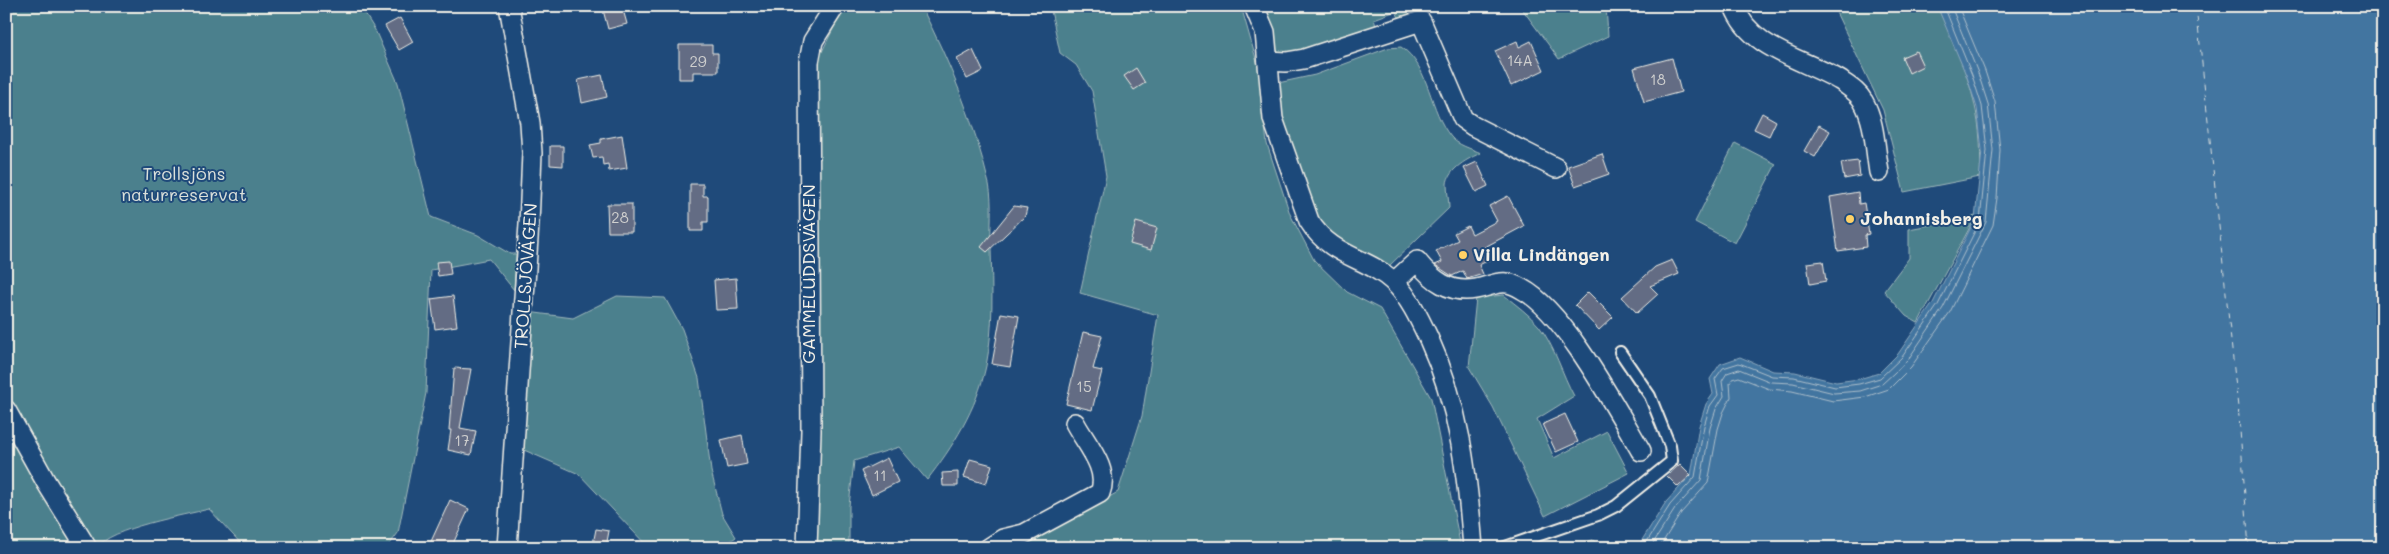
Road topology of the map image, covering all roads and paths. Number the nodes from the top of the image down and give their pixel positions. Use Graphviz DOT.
graph roads {
  1 [pos="509,6"];
  2 [pos="835,6"];
  3 [pos="1254,6"];
  4 [pos="1734,6"];
  5 [pos="1268,61"];
  6 [pos="1556,168"];
  7 [pos="1879,172"];
  8 [pos="1394,282"];
  9 [pos="1620,352"];
  10 [pos="6,410"];
  11 [pos="1075,423"];
  12 [pos="1641,452"];
  13 [pos="87,548"];
  14 [pos="508,548"];
  15 [pos="807,548"];
  16 [pos="989,548"];
  17 [pos="1473,548"];
  18 [pos="1502,548"];
  1 -- 14 [label="street, TROLLSJÖVÄGEN"];
  2 -- 15 [label="street, GAMMELUDDSVÄGEN"];
  3 -- 5 [label="street"];
  4 -- 7 [label="street"];
  5 -- 6 [label="street"];
  5 -- 8 [label="street"];
  8 -- 12 [label="street"];
  8 -- 17 [label="street"];
  9 -- 18 [label="lane"];
  10 -- 13 [label="street"];
  11 -- 16 [label="street"];
}
